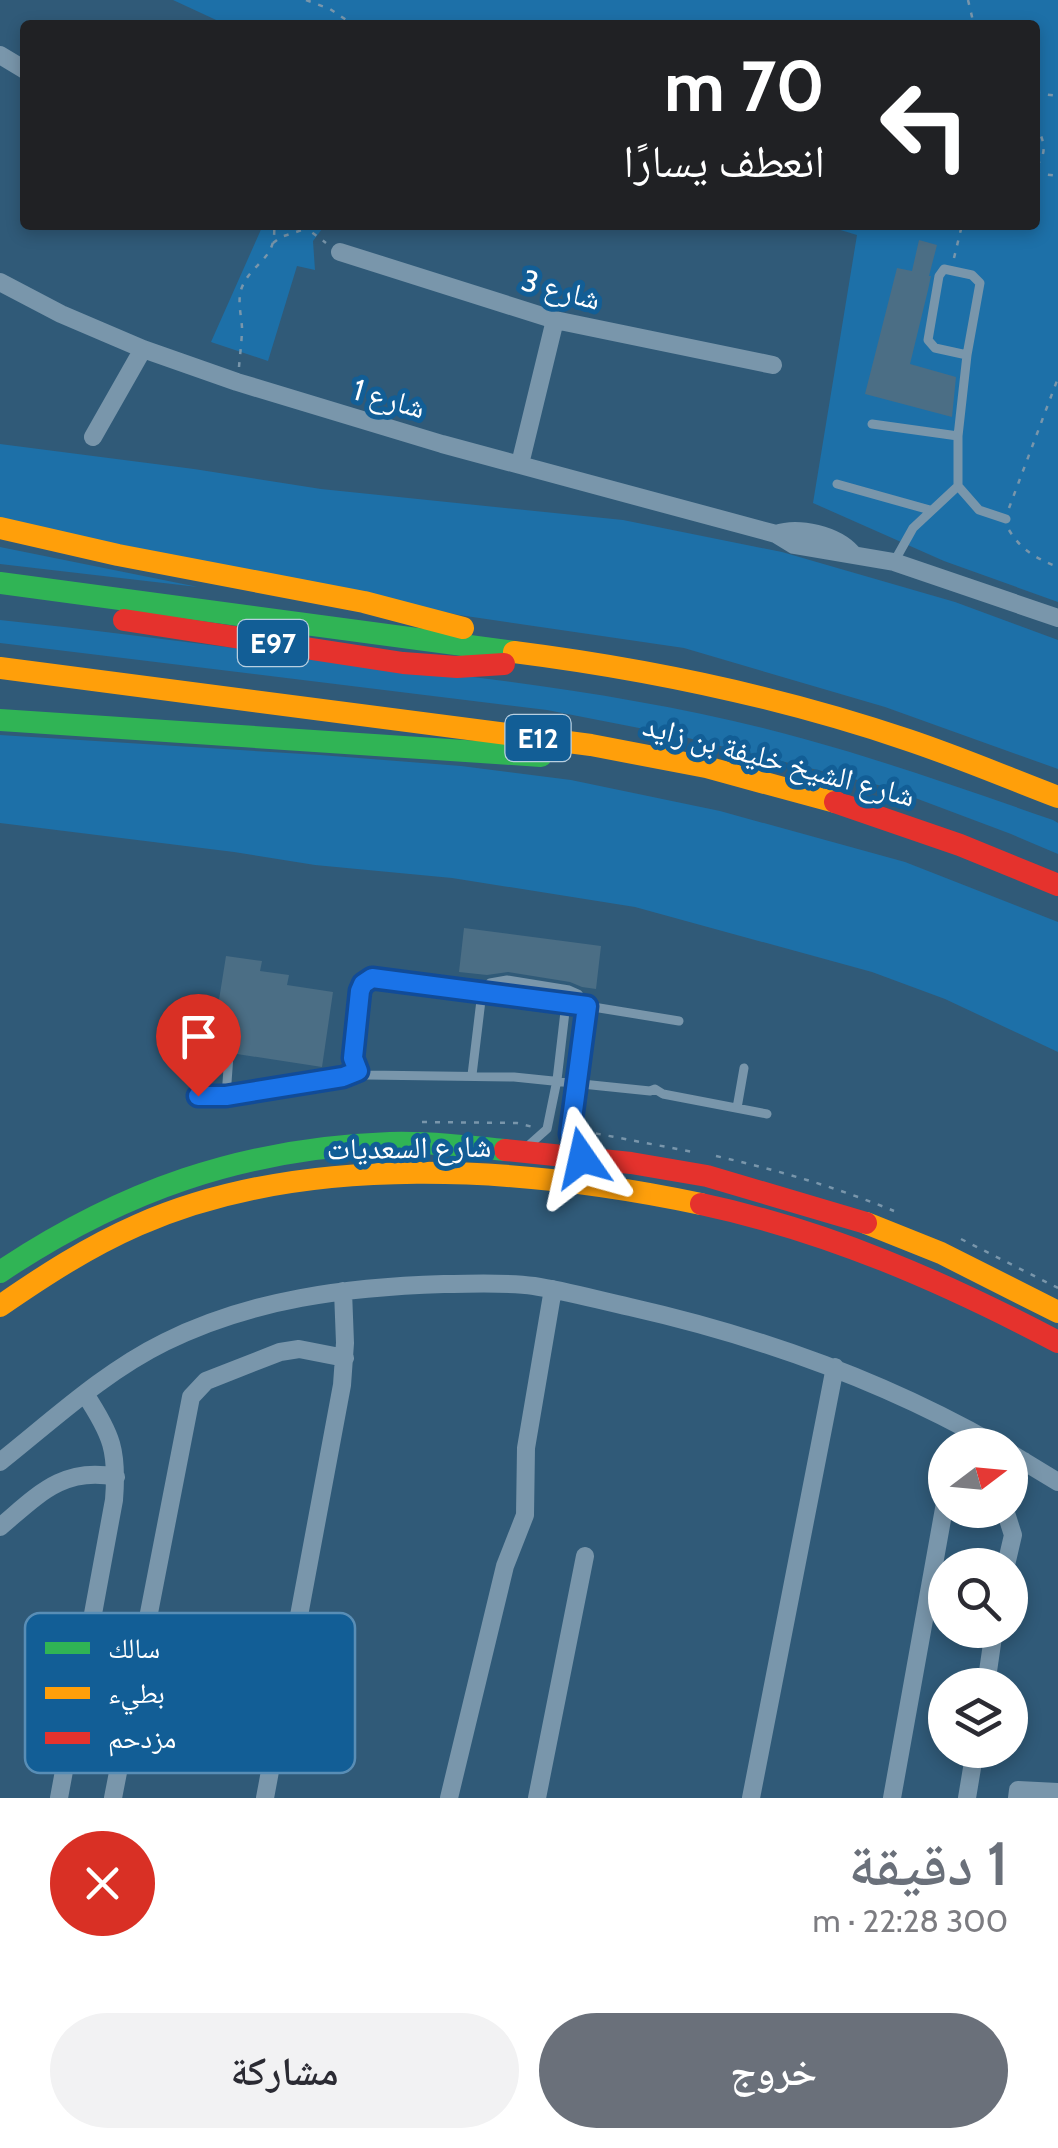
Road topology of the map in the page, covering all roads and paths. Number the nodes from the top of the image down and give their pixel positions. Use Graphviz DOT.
graph roads {
  1 [pos="306,0"];
  2 [pos="346,20"];
  3 [pos="1040,132"];
  4 [pos="1040,163"];
  5 [pos="273,230"];
  6 [pos="297,230"];
  7 [pos="308,230"];
  8 [pos="961,230"];
  9 [pos="272,244"];
  10 [pos="340,252"];
  11 [pos="951,270"];
  12 [pos="0,282"];
  13 [pos="555,320"];
  14 [pos="144,349"];
  15 [pos="967,355"];
  16 [pos="773,365"];
  17 [pos="1058,378"];
  18 [pos="237,382"];
  19 [pos="872,424"];
  20 [pos="958,436"];
  21 [pos="93,437"];
  22 [pos="520,464"];
  23 [pos="837,484"];
  24 [pos="958,486"];
  25 [pos="930,510"];
  26 [pos="1006,519"];
  27 [pos="0,528"];
  28 [pos="894,562"];
  29 [pos="1058,567"];
  30 [pos="0,583"];
  31 [pos="0,603"];
  32 [pos="1058,618"];
  33 [pos="547,656"];
  34 [pos="0,668"];
  35 [pos="0,720"];
  36 [pos="598,746"];
  37 [pos="1058,796"];
  38 [pos="1058,885"];
  39 [pos="482,992"];
  40 [pos="566,1003"];
  41 [pos="587,1006"];
  42 [pos="673,1020"];
  43 [pos="230,1055"];
  44 [pos="744,1068"];
  45 [pos="358,1071"];
  46 [pos="472,1074"];
  47 [pos="557,1080"];
  48 [pos="578,1082"];
  49 [pos="198,1096"];
  50 [pos="226,1096"];
  51 [pos="737,1108"];
  52 [pos="766,1114"];
  53 [pos="516,1151"];
  54 [pos="582,1158"];
  55 [pos="0,1272"];
  56 [pos="553,1290"];
  57 [pos="343,1291"];
  58 [pos="0,1306"];
  59 [pos="1058,1312"];
  60 [pos="1058,1342"];
  61 [pos="345,1358"];
  62 [pos="835,1367"];
  63 [pos="86,1394"];
  64 [pos="963,1428"];
  65 [pos="0,1462"];
  66 [pos="1028,1464"];
  67 [pos="116,1476"];
  68 [pos="1058,1482"];
  69 [pos="0,1527"];
  70 [pos="940,1528"];
  71 [pos="585,1556"];
  72 [pos="92,1613"];
  73 [pos="150,1613"];
  74 [pos="300,1613"];
  75 [pos="972,1768"];
  76 [pos="63,1773"];
  77 [pos="119,1773"];
  78 [pos="270,1773"];
  79 [pos="1058,1792"];
  80 [pos="58,1798"];
  81 [pos="114,1798"];
  82 [pos="265,1798"];
  83 [pos="449,1798"];
  84 [pos="537,1798"];
  85 [pos="751,1798"];
  86 [pos="892,1798"];
  87 [pos="967,1798"];
  88 [pos="1017,1798"];
  1 -- 2 [label="path"];
  3 -- 4 [label="path"];
  5 -- 9 [label="path"];
  6 -- 9 [label="path"];
  7 -- 10 [label="path"];
  8 -- 11 [label="path"];
  9 -- 18 [label="path"];
  10 -- 13 [label="street, شارع 3"];
  11 -- 15 [label="lane"];
  11 -- 15 [label="lane"];
  12 -- 14 [label="street, شارع 1"];
  13 -- 16 [label="street, شارع 3"];
  13 -- 22 [label="street"];
  14 -- 18 [label="street, شارع 1"];
  14 -- 21 [label="street"];
  15 -- 20 [label="lane"];
  17 -- 26 [label="path"];
  18 -- 22 [label="street, شارع 1"];
  19 -- 20 [label="lane"];
  20 -- 24 [label="lane"];
  22 -- 28 [label="street, شارع 1"];
  23 -- 25 [label="lane"];
  24 -- 25 [label="lane"];
  24 -- 26 [label="lane"];
  25 -- 28 [label="lane"];
  26 -- 29 [label="path"];
  27 -- 33 [label="main road"];
  28 -- 32 [label="street, شارع 1"];
  30 -- 33 [label="main road, شارع الشيخ خليفة بن زايد"];
  31 -- 33 [label="main road, E97"];
  33 -- 37 [label="main road, شارع الشيخ خليفة بن زايد"];
  34 -- 36 [label="main road, شارع الشيخ خليفة بن زايد / E12"];
  35 -- 36 [label="main road"];
  36 -- 38 [label="main road, شارع الشيخ خليفة بن زايد / E12"];
  39 -- 40 [label="lane"];
  39 -- 41 [label="lane"];
  39 -- 45 [label="lane"];
  39 -- 46 [label="lane"];
  40 -- 41 [label="lane"];
  40 -- 47 [label="lane"];
  41 -- 42 [label="lane"];
  41 -- 48 [label="lane"];
  43 -- 50 [label="lane"];
  44 -- 51 [label="lane"];
  45 -- 46 [label="lane"];
  45 -- 50 [label="lane"];
  46 -- 47 [label="lane"];
  47 -- 48 [label="lane"];
  47 -- 53 [label="lane"];
  48 -- 51 [label="lane"];
  48 -- 54 [label="lane"];
  49 -- 50 [label="lane"];
  51 -- 52 [label="lane"];
  53 -- 54 [label="main road, شارع السعديات"];
  53 -- 55 [label="main road, شارع السعديات"];
  54 -- 59 [label="main road, شارع السعديات"];
  56 -- 57 [label="street"];
  56 -- 62 [label="street"];
  56 -- 83 [label="street"];
  57 -- 61 [label="street"];
  57 -- 63 [label="street"];
  58 -- 60 [label="main road, شارع السعديات"];
  61 -- 73 [label="street"];
  61 -- 74 [label="street"];
  62 -- 64 [label="street"];
  62 -- 85 [label="street"];
  63 -- 65 [label="street"];
  63 -- 67 [label="street"];
  66 -- 68 [label="street"];
  67 -- 69 [label="street"];
  67 -- 72 [label="street"];
  70 -- 86 [label="street"];
  71 -- 84 [label="street"];
  75 -- 87 [label="street"];
  76 -- 80 [label="street"];
  77 -- 81 [label="street"];
  78 -- 82 [label="street"];
  79 -- 88 [label="street"];
}
